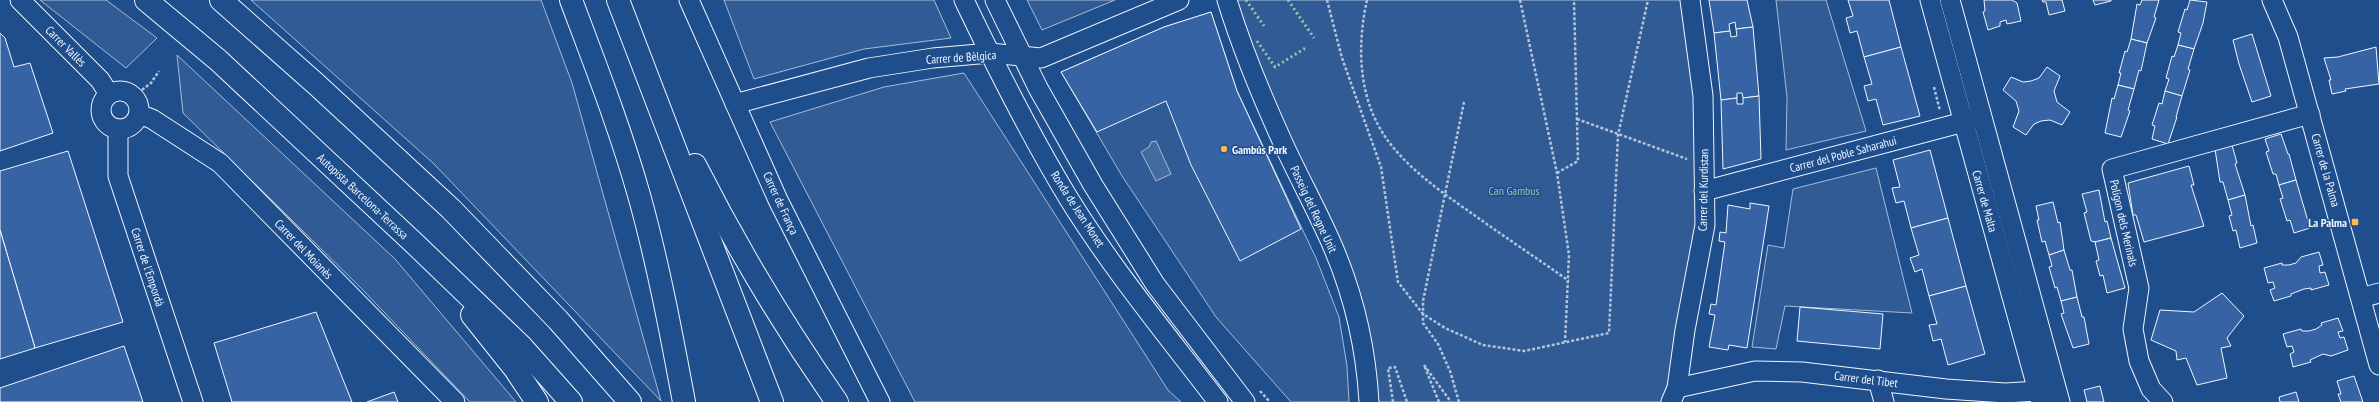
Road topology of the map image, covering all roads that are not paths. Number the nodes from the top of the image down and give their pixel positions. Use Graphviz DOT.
graph roads {
  1 [pos="20,0"];
  2 [pos="146,0"];
  3 [pos="221,0"];
  4 [pos="571,0"];
  5 [pos="618,0"];
  6 [pos="689,0"];
  7 [pos="964,0"];
  8 [pos="995,0"];
  9 [pos="1179,0"];
  10 [pos="1227,0"];
  11 [pos="1690,0"];
  12 [pos="1930,0"];
  13 [pos="1950,0"];
  14 [pos="2272,0"];
  15 [pos="990,53"];
  16 [pos="1023,56"];
  17 [pos="647,73"];
  18 [pos="109,94"];
  19 [pos="735,104"];
  20 [pos="136,105"];
  21 [pos="2310,114"];
  22 [pos="1982,117"];
  23 [pos="1963,122"];
  24 [pos="118,129"];
  25 [pos="1704,191"];
  26 [pos="414,244"];
  27 [pos="2370,296"];
  28 [pos="2379,365"];
  29 [pos="1878,380"];
  30 [pos="2058,394"];
  31 [pos="1674,395"];
  32 [pos="2039,397"];
  33 [pos="193,402"];
  34 [pos="455,402"];
  35 [pos="538,402"];
  36 [pos="570,402"];
  37 [pos="630,402"];
  38 [pos="684,402"];
  39 [pos="772,402"];
  40 [pos="837,402"];
  41 [pos="880,402"];
  42 [pos="1218,402"];
  43 [pos="1245,402"];
  44 [pos="1370,402"];
  45 [pos="1884,402"];
  46 [pos="2162,402"];
  1 -- 18 [label="street, Carrer Vallès"];
  2 -- 26 [label="highway, Autopista Barcelona-Terrassa"];
  3 -- 37 [label="highway"];
  4 -- 38 [label="highway"];
  5 -- 17 [label="highway"];
  6 -- 19 [label="street, Carrer de França"];
  7 -- 15 [label="street, Ronda de Jean Monet"];
  8 -- 16 [label="street, Ronda de Jean Monet"];
  9 -- 16 [label="street, Carrer de Bèlgica"];
  10 -- 44 [label="street, Passeig del Regne Unit"];
  11 -- 25 [label="street, Carrer del Kurdistan"];
  12 -- 23 [label="street, Carrer de Malta"];
  13 -- 22 [label="street, Carrer de Malta"];
  14 -- 21 [label="street, Carrer de la Palma"];
  15 -- 16 [label="street, Carrer de Bèlgica"];
  15 -- 19 [label="street, Carrer de Bèlgica"];
  15 -- 42 [label="street, Ronda de Jean Monet"];
  16 -- 43 [label="street, Ronda de Jean Monet"];
  17 -- 39 [label="highway"];
  17 -- 40 [label="highway"];
  18 -- 20 [label="street"];
  18 -- 24 [label="street"];
  19 -- 41 [label="street, Carrer de França"];
  20 -- 24 [label="street"];
  20 -- 34 [label="street, Carrer del Moianès"];
  21 -- 27 [label="street, Carrer de la Palma"];
  21 -- 46 [label="street, Polígon dels Merinals"];
  22 -- 23 [label="street, Carrer del Poble Saharahui"];
  22 -- 30 [label="street, Carrer de Malta"];
  23 -- 25 [label="street, Carrer del Poble Saharahui"];
  23 -- 32 [label="street, Carrer de Malta"];
  24 -- 33 [label="street, Carrer de l'Empordà"];
  25 -- 31 [label="street, Carrer del Kurdistan"];
  26 -- 35 [label="highway"];
  26 -- 36 [label="highway, Autopista Barcelona-Terrassa"];
  27 -- 28 [label="street, Carrer de la Palma"];
  29 -- 31 [label="street, Carrer del Tibet"];
  29 -- 32 [label="street, Carrer del Tibet"];
  29 -- 45 [label="street"];
  30 -- 32 [label="street, Carrer del Tibet"];
}
